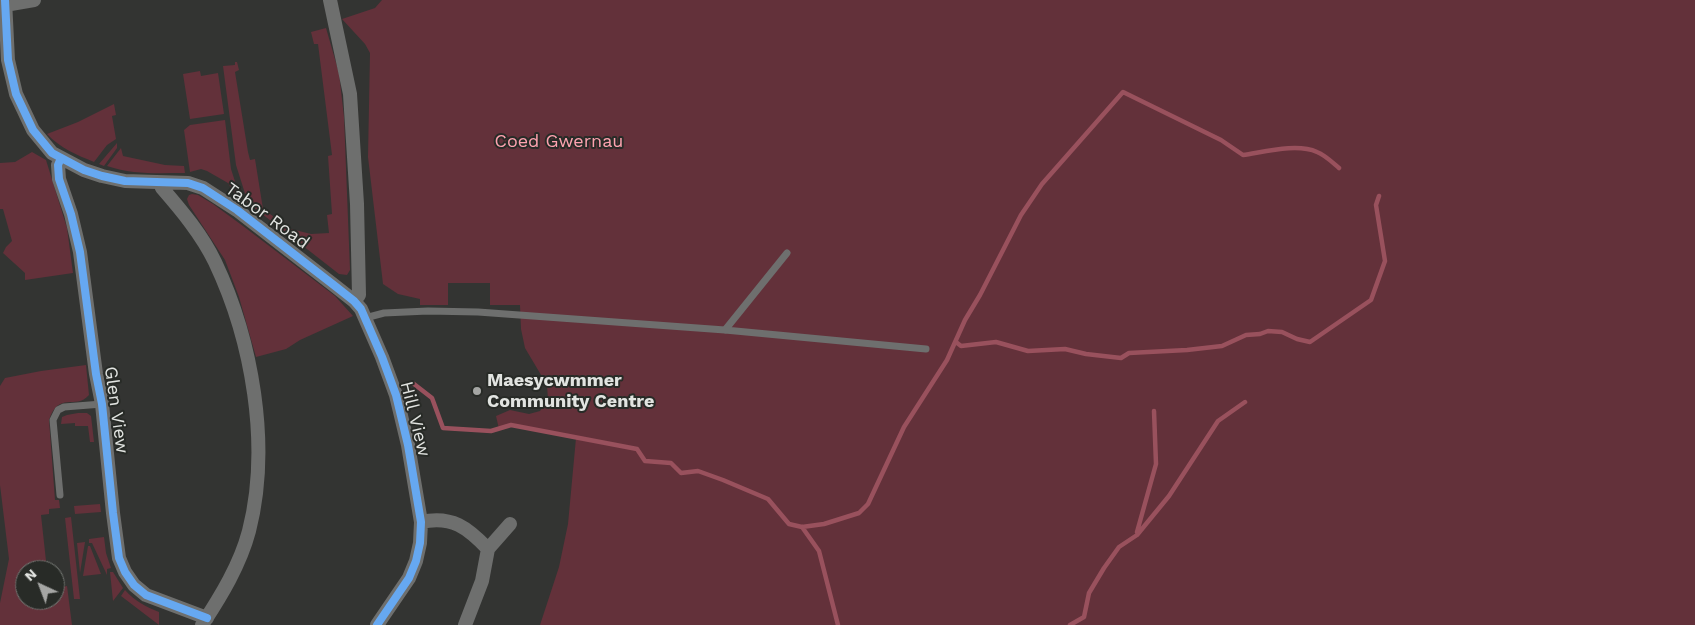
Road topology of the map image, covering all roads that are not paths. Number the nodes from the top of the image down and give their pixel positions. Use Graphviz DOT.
graph roads {
  1 [pos="34,0"];
  2 [pos="330,0"];
  3 [pos="5,2"];
  4 [pos="61,158"];
  5 [pos="160,183"];
  6 [pos="787,254"];
  7 [pos="354,301"];
  8 [pos="365,318"];
  9 [pos="725,330"];
  10 [pos="926,348"];
  11 [pos="102,404"];
  12 [pos="60,495"];
  13 [pos="421,522"];
  14 [pos="510,524"];
  15 [pos="488,550"];
  16 [pos="204,622"];
  17 [pos="377,625"];
  18 [pos="465,625"];
  1 -- 3 [label="street"];
  2 -- 7 [label="street"];
  3 -- 4 [label="street, Tabor Road"];
  4 -- 5 [label="street, Tabor Road"];
  4 -- 11 [label="street, Glen View"];
  5 -- 7 [label="street, Tabor Road"];
  5 -- 16 [label="street"];
  6 -- 9 [label="lane"];
  7 -- 8 [label="street, Hill View"];
  8 -- 9 [label="lane"];
  8 -- 13 [label="street, Hill View"];
  9 -- 10 [label="lane"];
  11 -- 12 [label="lane"];
  11 -- 16 [label="street, Glen View"];
  13 -- 15 [label="street"];
  13 -- 17 [label="street, Hill View"];
  14 -- 15 [label="street"];
  15 -- 18 [label="street"];
}
